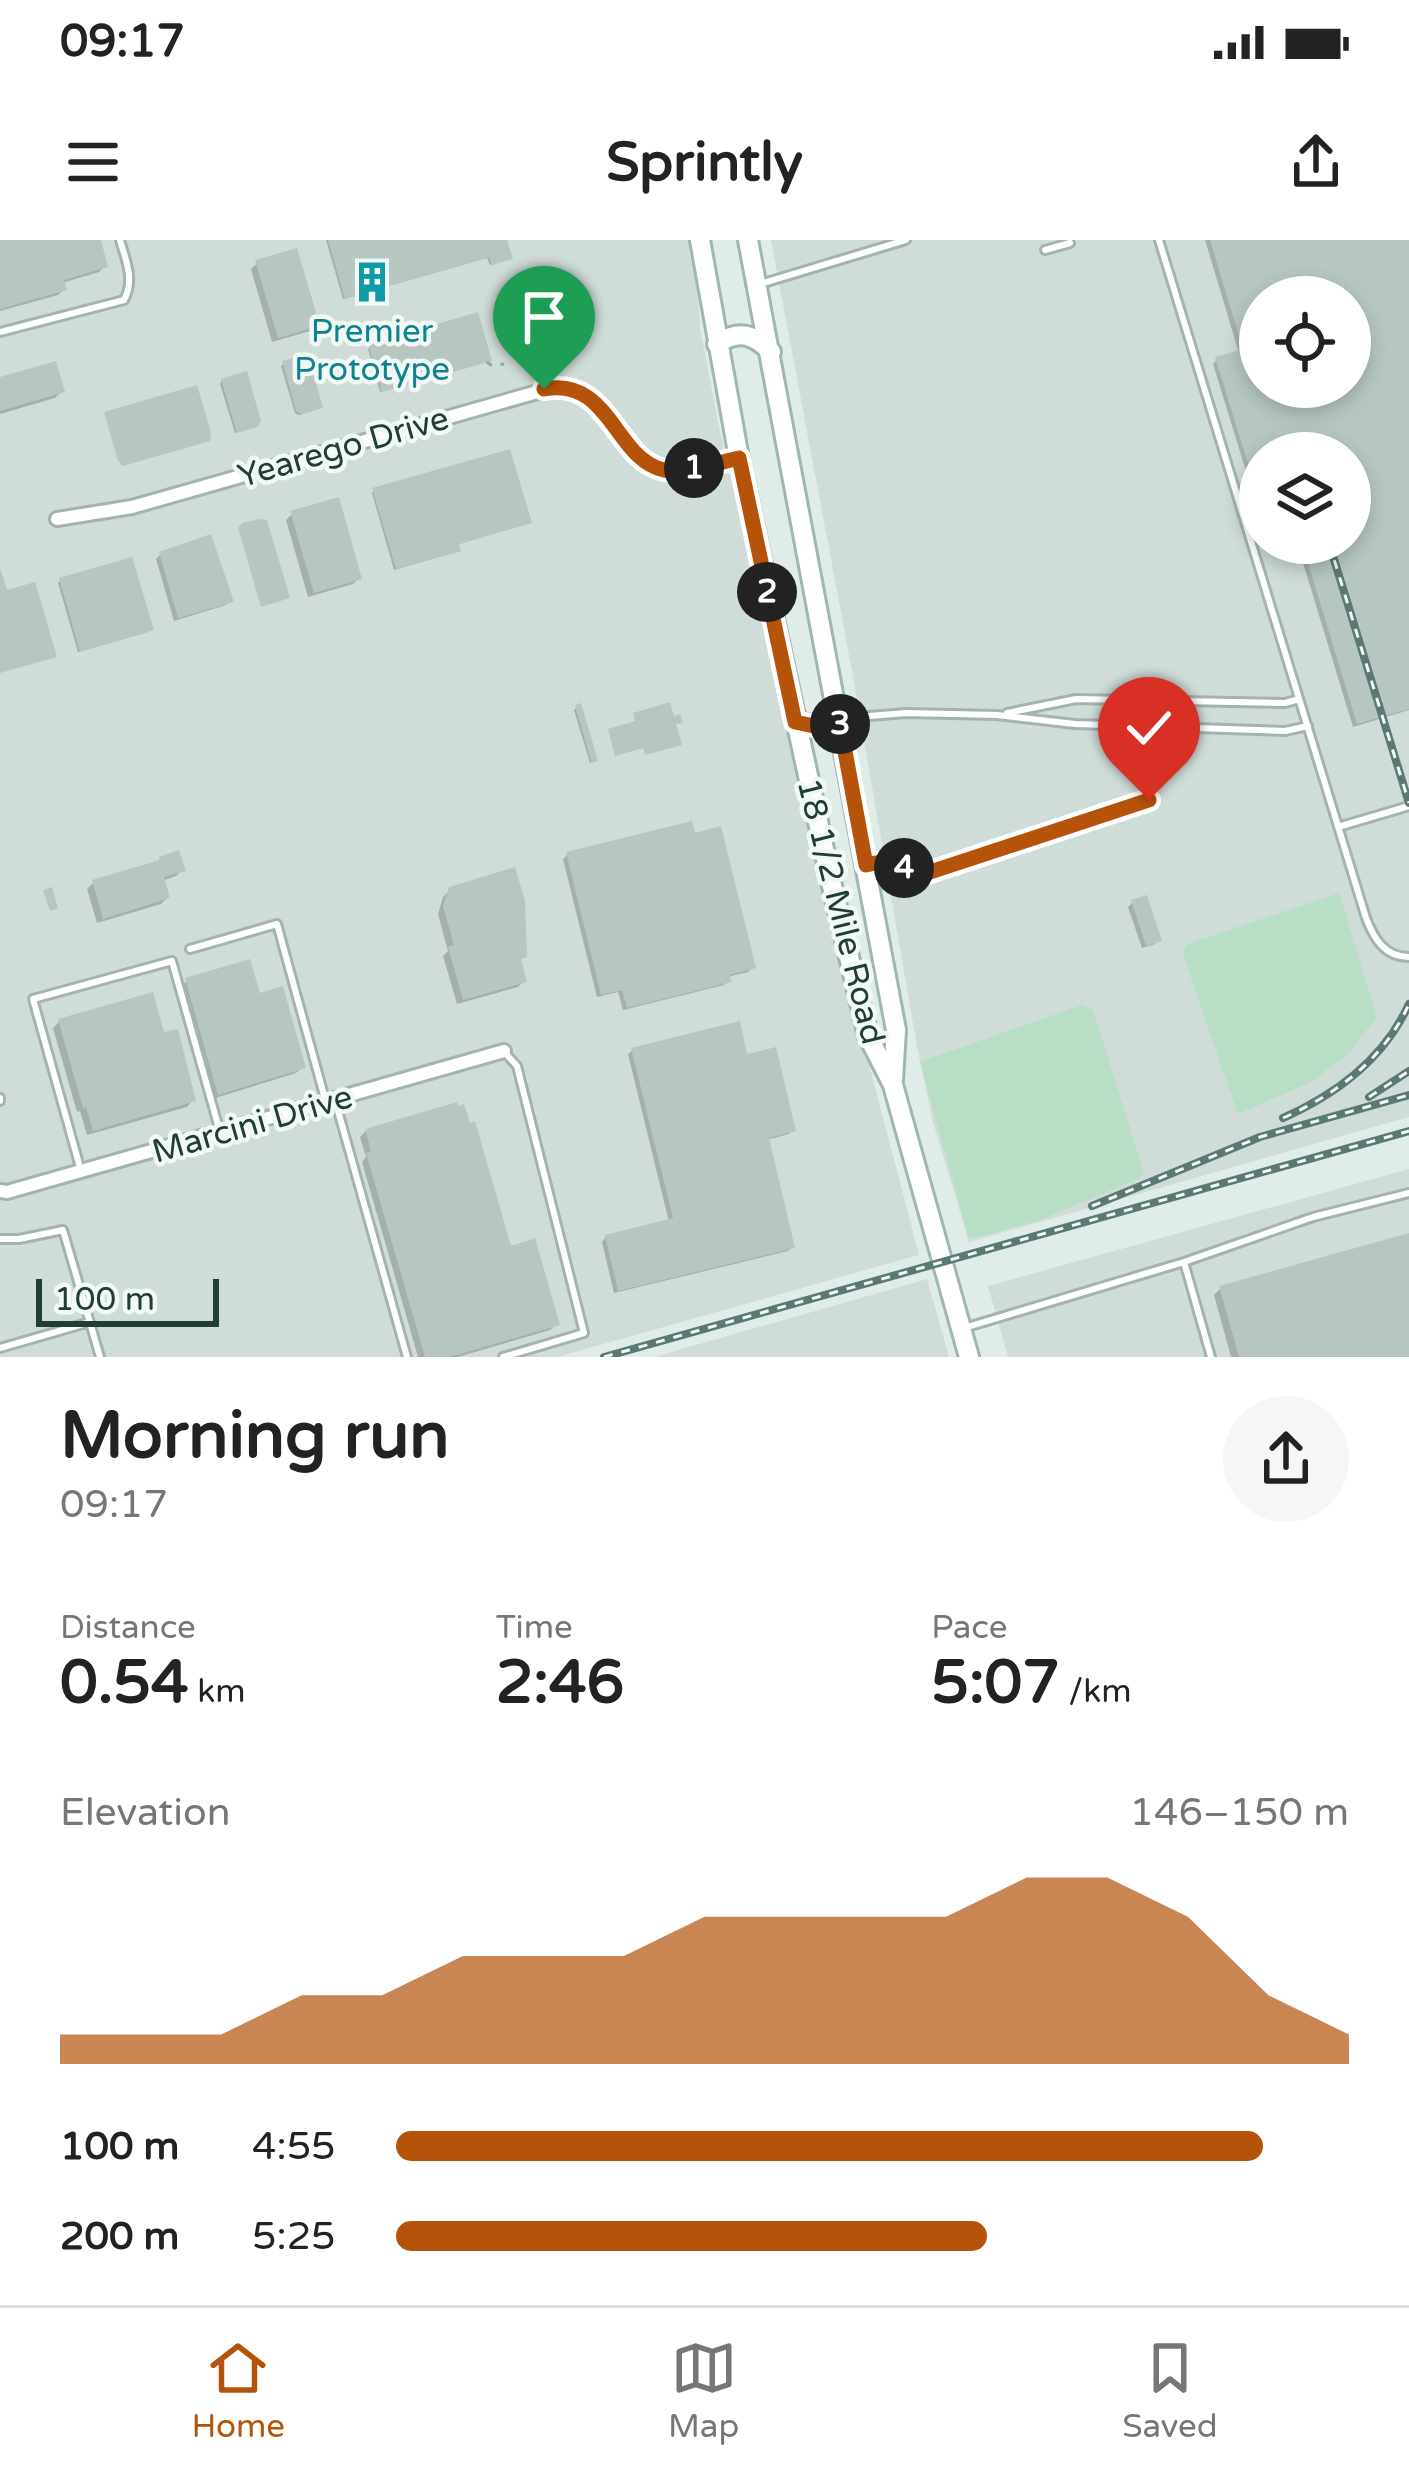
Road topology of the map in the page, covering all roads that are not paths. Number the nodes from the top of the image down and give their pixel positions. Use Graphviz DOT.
graph roads {
  1 [pos="120,240"];
  2 [pos="700,240"];
  3 [pos="748,240"];
  4 [pos="906,240"];
  5 [pos="1160,240"];
  6 [pos="1070,243"];
  7 [pos="1045,250"];
  8 [pos="758,284"];
  9 [pos="0,332"];
  10 [pos="717,344"];
  11 [pos="771,352"];
  12 [pos="739,458"];
  13 [pos="57,519"];
  14 [pos="1300,699"];
  15 [pos="997,715"];
  16 [pos="839,719"];
  17 [pos="795,722"];
  18 [pos="1308,726"];
  19 [pos="1149,800"];
  20 [pos="1409,806"];
  21 [pos="1339,827"];
  22 [pos="866,865"];
  23 [pos="190,950"];
  24 [pos="1409,957"];
  25 [pos="504,1051"];
  26 [pos="893,1084"];
  27 [pos="331,1101"];
  28 [pos="220,1132"];
  29 [pos="81,1171"];
  30 [pos="0,1191"];
  31 [pos="1409,1193"];
  32 [pos="0,1239"];
  33 [pos="1184,1262"];
  34 [pos="90,1322"];
  35 [pos="961,1329"];
  36 [pos="0,1348"];
  37 [pos="100,1357"];
  38 [pos="407,1357"];
  39 [pos="503,1357"];
  40 [pos="969,1357"];
  41 [pos="1211,1357"];
  1 -- 9 [label="lane"];
  2 -- 10 [label="street, 18 1/2 Mile Road"];
  3 -- 8 [label="street, 18 1/2 Mile Road"];
  4 -- 8 [label="lane"];
  5 -- 14 [label="lane"];
  6 -- 7 [label="lane"];
  8 -- 11 [label="street, 18 1/2 Mile Road"];
  10 -- 11 [label="street"];
  10 -- 12 [label="street, 18 1/2 Mile Road"];
  11 -- 16 [label="street, 18 1/2 Mile Road"];
  12 -- 13 [label="street, Yearego Drive"];
  12 -- 17 [label="street, 18 1/2 Mile Road"];
  14 -- 15 [label="lane"];
  14 -- 18 [label="lane"];
  15 -- 16 [label="lane"];
  15 -- 18 [label="lane"];
  16 -- 17 [label="street"];
  16 -- 22 [label="street, 18 1/2 Mile Road"];
  17 -- 26 [label="street, 18 1/2 Mile Road"];
  18 -- 21 [label="lane"];
  19 -- 22 [label="lane"];
  20 -- 21 [label="lane"];
  21 -- 24 [label="lane"];
  22 -- 26 [label="street, 18 1/2 Mile Road"];
  23 -- 27 [label="lane"];
  25 -- 27 [label="street, Marcini Drive"];
  25 -- 39 [label="lane"];
  26 -- 35 [label="street, 18 1/2 Mile Road"];
  27 -- 28 [label="street, Marcini Drive"];
  27 -- 38 [label="lane"];
  28 -- 29 [label="street, Marcini Drive"];
  28 -- 29 [label="lane"];
  29 -- 30 [label="street, Marcini Drive"];
  31 -- 33 [label="lane"];
  32 -- 34 [label="lane"];
  33 -- 35 [label="lane"];
  33 -- 41 [label="lane"];
  34 -- 36 [label="lane"];
  34 -- 37 [label="lane"];
  35 -- 40 [label="street, 18 1/2 Mile Road"];
}
